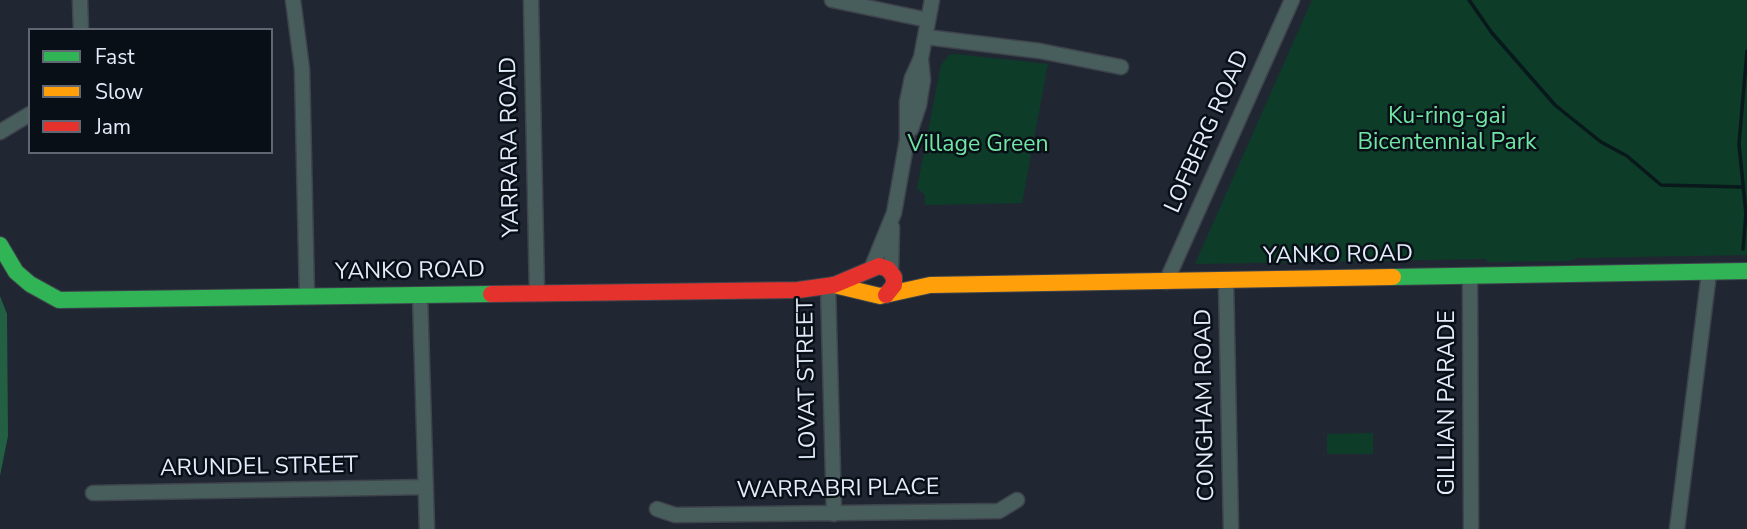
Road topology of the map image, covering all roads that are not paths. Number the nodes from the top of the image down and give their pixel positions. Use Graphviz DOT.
graph roads {
  1 [pos="80,0"];
  2 [pos="293,0"];
  3 [pos="531,0"];
  4 [pos="832,0"];
  5 [pos="932,0"];
  6 [pos="1292,0"];
  7 [pos="928,20"];
  8 [pos="81,28"];
  9 [pos="926,37"];
  10 [pos="1121,67"];
  11 [pos="28,115"];
  12 [pos="0,132"];
  13 [pos="892,222"];
  14 [pos="2,250"];
  15 [pos="870,269"];
  16 [pos="1747,271"];
  17 [pos="892,272"];
  18 [pos="1709,273"];
  19 [pos="1470,276"];
  20 [pos="1226,281"];
  21 [pos="1166,282"];
  22 [pos="831,285"];
  23 [pos="930,285"];
  24 [pos="537,293"];
  25 [pos="869,293"];
  26 [pos="420,295"];
  27 [pos="886,295"];
  28 [pos="307,297"];
  29 [pos="426,487"];
  30 [pos="93,493"];
  31 [pos="1017,499"];
  32 [pos="657,509"];
  33 [pos="834,514"];
  34 [pos="427,529"];
  35 [pos="1231,529"];
  36 [pos="1471,529"];
  37 [pos="1677,529"];
  1 -- 8 [label="street"];
  2 -- 28 [label="street"];
  3 -- 24 [label="street, YARRARA ROAD"];
  4 -- 7 [label="street"];
  5 -- 7 [label="street"];
  6 -- 21 [label="street, LOFBERG ROAD"];
  7 -- 9 [label="street"];
  9 -- 10 [label="street"];
  9 -- 13 [label="street"];
  11 -- 12 [label="street"];
  13 -- 15 [label="street"];
  13 -- 17 [label="street"];
  14 -- 28 [label="main road, YANKO ROAD"];
  15 -- 17 [label="main road, YANKO ROAD"];
  15 -- 22 [label="main road, YANKO ROAD"];
  15 -- 25 [label="main road"];
  16 -- 18 [label="main road, YANKO ROAD"];
  17 -- 23 [label="main road, YANKO ROAD"];
  17 -- 27 [label="main road"];
  18 -- 19 [label="main road, YANKO ROAD"];
  18 -- 37 [label="street"];
  19 -- 20 [label="main road, YANKO ROAD"];
  19 -- 36 [label="street, GILLIAN PARADE"];
  20 -- 21 [label="main road, YANKO ROAD"];
  20 -- 35 [label="street, CONGHAM ROAD"];
  21 -- 23 [label="main road, YANKO ROAD"];
  22 -- 24 [label="main road, YANKO ROAD"];
  22 -- 25 [label="main road, YANKO ROAD"];
  22 -- 33 [label="street, LOVAT STREET"];
  23 -- 27 [label="main road, YANKO ROAD"];
  24 -- 26 [label="main road, YANKO ROAD"];
  25 -- 27 [label="main road, YANKO ROAD"];
  26 -- 28 [label="main road, YANKO ROAD"];
  26 -- 29 [label="street"];
  29 -- 30 [label="street, ARUNDEL STREET"];
  29 -- 34 [label="street"];
  31 -- 33 [label="street, WARRABRI PLACE"];
  32 -- 33 [label="street, WARRABRI PLACE"];
}
